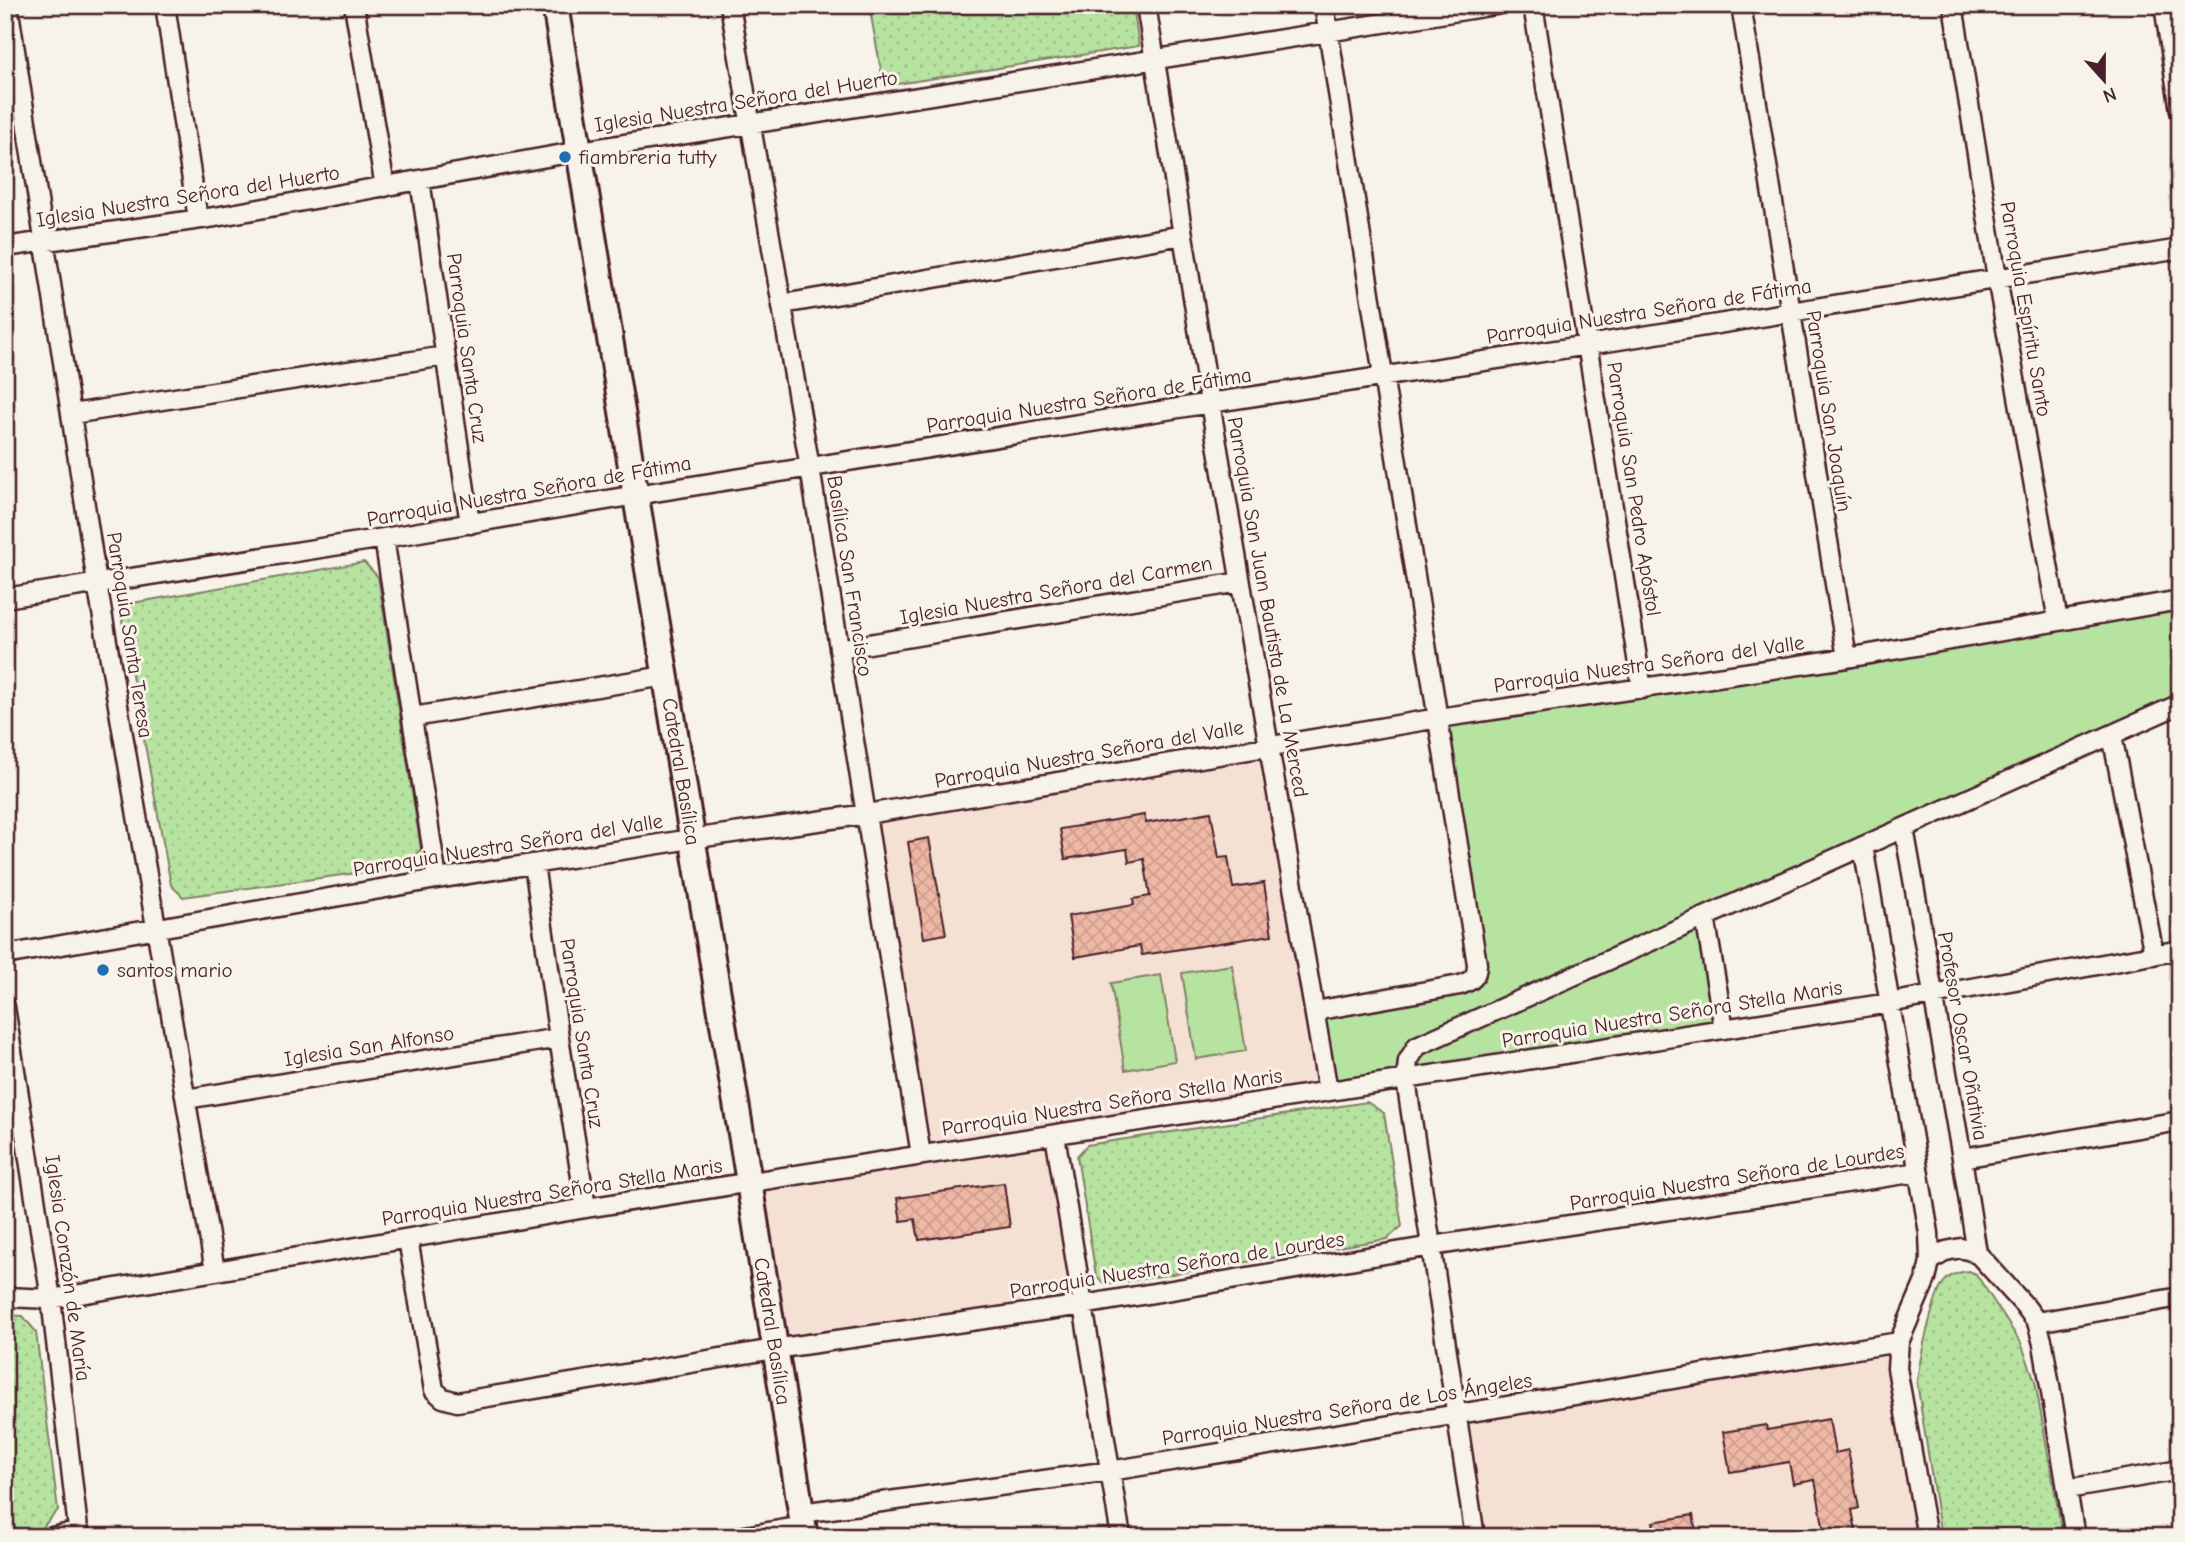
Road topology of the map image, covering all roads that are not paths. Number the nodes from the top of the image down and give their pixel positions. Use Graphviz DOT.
graph roads {
  1 [pos="8,5"];
  2 [pos="165,5"];
  3 [pos="354,5"];
  4 [pos="555,5"];
  5 [pos="730,5"];
  6 [pos="1146,5"];
  7 [pos="1324,5"];
  8 [pos="1496,5"];
  9 [pos="1532,5"];
  10 [pos="1741,5"];
  11 [pos="1953,5"];
  12 [pos="2164,5"];
  13 [pos="1329,31"];
  14 [pos="1155,58"];
  15 [pos="2180,111"];
  16 [pos="750,124"];
  17 [pos="580,152"];
  18 [pos="420,180"];
  19 [pos="385,187"];
  20 [pos="198,219"];
  21 [pos="1183,235"];
  22 [pos="45,242"];
  23 [pos="5,247"];
  24 [pos="2180,249"];
  25 [pos="1997,278"];
  26 [pos="783,304"];
  27 [pos="1789,312"];
  28 [pos="1588,345"];
  29 [pos="445,356"];
  30 [pos="1384,376"];
  31 [pos="1210,403"];
  32 [pos="72,414"];
  33 [pos="810,468"];
  34 [pos="636,495"];
  35 [pos="470,524"];
  36 [pos="384,538"];
  37 [pos="1240,582"];
  38 [pos="97,583"];
  39 [pos="5,597"];
  40 [pos="2180,600"];
  41 [pos="2058,621"];
  42 [pos="839,649"];
  43 [pos="1847,657"];
  44 [pos="665,676"];
  45 [pos="1642,689"];
  46 [pos="2180,704"];
  47 [pos="413,717"];
  48 [pos="1439,718"];
  49 [pos="2112,735"];
  50 [pos="1268,747"];
  51 [pos="867,814"];
  52 [pos="1904,828"];
  53 [pos="691,839"];
  54 [pos="1863,846"];
  55 [pos="534,864"];
  56 [pos="437,879"];
  57 [pos="1705,917"];
  58 [pos="156,927"];
  59 [pos="2180,950"];
  60 [pos="5,955"];
  61 [pos="2154,955"];
  62 [pos="1932,995"];
  63 [pos="1889,1003"];
  64 [pos="5,1007"];
  65 [pos="1315,1011"];
  66 [pos="1724,1029"];
  67 [pos="559,1038"];
  68 [pos="1406,1080"];
  69 [pos="1328,1091"];
  70 [pos="186,1099"];
  71 [pos="2180,1121"];
  72 [pos="1055,1135"];
  73 [pos="921,1155"];
  74 [pos="1962,1158"];
  75 [pos="1918,1172"];
  76 [pos="749,1182"];
  77 [pos="586,1208"];
  78 [pos="408,1239"];
  79 [pos="1432,1246"];
  80 [pos="1977,1253"];
  81 [pos="1930,1261"];
  82 [pos="215,1271"];
  83 [pos="5,1297"];
  84 [pos="2180,1297"];
  85 [pos="51,1299"];
  86 [pos="1083,1305"];
  87 [pos="2037,1322"];
  88 [pos="1899,1342"];
  89 [pos="774,1349"];
  90 [pos="1456,1414"];
  91 [pos="2180,1470"];
  92 [pos="1110,1471"];
  93 [pos="2067,1489"];
  94 [pos="803,1525"];
  95 [pos="79,1534"];
  96 [pos="52,1537"];
  97 [pos="738,1537"];
  98 [pos="1121,1537"];
  99 [pos="1475,1537"];
  100 [pos="1927,1537"];
  101 [pos="2075,1537"];
  1 -- 22 [label="street, Parroquia Santa Teresa"];
  2 -- 20 [label="street"];
  3 -- 19 [label="street"];
  4 -- 17 [label="main road, Catedral Basílica"];
  5 -- 16 [label="street, Basílica San Francisco"];
  6 -- 14 [label="street, Parroquia San Juan Bautista de La Merced"];
  7 -- 13 [label="street"];
  8 -- 13 [label="street, Iglesia Nuestra Señora del Huerto"];
  9 -- 28 [label="street, Parroquia San Pedro Apóstol"];
  10 -- 27 [label="street, Parroquia San Joaquín"];
  11 -- 25 [label="street, Parroquia Espíritu Santo"];
  12 -- 15 [label="street"];
  13 -- 14 [label="street, Iglesia Nuestra Señora del Huerto"];
  13 -- 30 [label="street"];
  14 -- 16 [label="street, Iglesia Nuestra Señora del Huerto"];
  14 -- 21 [label="street, Parroquia San Juan Bautista de La Merced"];
  16 -- 17 [label="street, Iglesia Nuestra Señora del Huerto"];
  16 -- 26 [label="street, Basílica San Francisco"];
  17 -- 18 [label="street, Iglesia Nuestra Señora del Huerto"];
  17 -- 34 [label="main road, Catedral Basílica"];
  18 -- 19 [label="street, Iglesia Nuestra Señora del Huerto"];
  18 -- 29 [label="street, Parroquia Santa Cruz"];
  19 -- 20 [label="street, Iglesia Nuestra Señora del Huerto"];
  20 -- 22 [label="street, Iglesia Nuestra Señora del Huerto"];
  21 -- 26 [label="street"];
  21 -- 31 [label="street, Parroquia San Juan Bautista de La Merced"];
  22 -- 23 [label="street, Iglesia Nuestra Señora del Huerto"];
  22 -- 32 [label="street, Parroquia Santa Teresa"];
  24 -- 25 [label="street, Parroquia Nuestra Señora de Fátima"];
  25 -- 27 [label="street, Parroquia Nuestra Señora de Fátima"];
  25 -- 41 [label="street, Parroquia Espíritu Santo"];
  26 -- 33 [label="street, Basílica San Francisco"];
  27 -- 28 [label="street, Parroquia Nuestra Señora de Fátima"];
  27 -- 43 [label="street, Parroquia San Joaquín"];
  28 -- 30 [label="street, Parroquia Nuestra Señora de Fátima"];
  28 -- 45 [label="street, Parroquia San Pedro Apóstol"];
  29 -- 32 [label="street"];
  29 -- 35 [label="street, Parroquia Santa Cruz"];
  30 -- 31 [label="street, Parroquia Nuestra Señora de Fátima"];
  30 -- 48 [label="street"];
  31 -- 33 [label="street, Parroquia Nuestra Señora de Fátima"];
  31 -- 37 [label="street, Parroquia San Juan Bautista de La Merced"];
  32 -- 38 [label="street, Parroquia Santa Teresa"];
  33 -- 34 [label="street, Parroquia Nuestra Señora de Fátima"];
  33 -- 42 [label="street, Basílica San Francisco"];
  34 -- 35 [label="street, Parroquia Nuestra Señora de Fátima"];
  34 -- 44 [label="main road, Catedral Basílica"];
  35 -- 36 [label="street, Parroquia Nuestra Señora de Fátima"];
  36 -- 38 [label="street, Parroquia Nuestra Señora de Fátima"];
  36 -- 47 [label="street"];
  37 -- 42 [label="street, Iglesia Nuestra Señora del Carmen"];
  37 -- 50 [label="street, Parroquia San Juan Bautista de La Merced"];
  38 -- 39 [label="street, Parroquia Nuestra Señora de Fátima"];
  38 -- 58 [label="street, Parroquia Santa Teresa"];
  40 -- 41 [label="street, Parroquia Nuestra Señora del Valle"];
  41 -- 43 [label="street, Parroquia Nuestra Señora del Valle"];
  42 -- 51 [label="street, Basílica San Francisco"];
  43 -- 45 [label="street, Parroquia Nuestra Señora del Valle"];
  44 -- 47 [label="street"];
  44 -- 53 [label="main road, Catedral Basílica"];
  45 -- 48 [label="street, Parroquia Nuestra Señora del Valle"];
  46 -- 49 [label="street"];
  47 -- 56 [label="street"];
  48 -- 50 [label="street, Parroquia Nuestra Señora del Valle"];
  48 -- 65 [label="street"];
  49 -- 52 [label="street"];
  49 -- 61 [label="street"];
  50 -- 51 [label="street, Parroquia Nuestra Señora del Valle"];
  50 -- 65 [label="street, Parroquia San Juan Bautista de La Merced"];
  51 -- 53 [label="street, Parroquia Nuestra Señora del Valle"];
  51 -- 73 [label="street, Basílica San Francisco"];
  52 -- 54 [label="street"];
  52 -- 62 [label="street, Profesor Oscar Oñativia"];
  53 -- 55 [label="street, Parroquia Nuestra Señora del Valle"];
  53 -- 76 [label="main road, Catedral Basílica"];
  54 -- 57 [label="street"];
  54 -- 63 [label="street"];
  55 -- 56 [label="street, Parroquia Nuestra Señora del Valle"];
  55 -- 67 [label="street, Parroquia Santa Cruz"];
  56 -- 58 [label="street, Parroquia Nuestra Señora del Valle"];
  57 -- 66 [label="street"];
  57 -- 68 [label="street"];
  58 -- 60 [label="street, Parroquia Nuestra Señora del Valle"];
  58 -- 70 [label="street, Parroquia Santa Teresa"];
  59 -- 61 [label="street, Parroquia Nuestra Señora Stella Maris"];
  61 -- 62 [label="street, Parroquia Nuestra Señora Stella Maris"];
  62 -- 63 [label="street, Parroquia Nuestra Señora Stella Maris"];
  62 -- 74 [label="street, Profesor Oscar Oñativia"];
  63 -- 66 [label="street, Parroquia Nuestra Señora Stella Maris"];
  63 -- 75 [label="street"];
  64 -- 85 [label="street, Iglesia Corazón de María"];
  65 -- 69 [label="street, Parroquia San Juan Bautista de La Merced"];
  66 -- 68 [label="street, Parroquia Nuestra Señora Stella Maris"];
  67 -- 70 [label="street, Iglesia San Alfonso"];
  67 -- 77 [label="street, Parroquia Santa Cruz"];
  68 -- 69 [label="street, Parroquia Nuestra Señora Stella Maris"];
  68 -- 79 [label="street"];
  69 -- 72 [label="street, Parroquia Nuestra Señora Stella Maris"];
  70 -- 82 [label="street, Parroquia Santa Teresa"];
  71 -- 74 [label="street"];
  72 -- 73 [label="street, Parroquia Nuestra Señora Stella Maris"];
  72 -- 86 [label="street"];
  73 -- 76 [label="street, Parroquia Nuestra Señora Stella Maris"];
  74 -- 80 [label="street, Profesor Oscar Oñativia"];
  75 -- 79 [label="street, Parroquia Nuestra Señora de Lourdes"];
  75 -- 81 [label="street"];
  76 -- 77 [label="street, Parroquia Nuestra Señora Stella Maris"];
  76 -- 89 [label="main road, Catedral Basílica"];
  77 -- 78 [label="street, Parroquia Nuestra Señora Stella Maris"];
  78 -- 82 [label="street, Parroquia Nuestra Señora Stella Maris"];
  78 -- 89 [label="street, Parroquia Nuestra Señora de Lourdes"];
  79 -- 86 [label="street, Parroquia Nuestra Señora de Lourdes"];
  79 -- 90 [label="street"];
  80 -- 81 [label="street"];
  80 -- 87 [label="street"];
  81 -- 88 [label="street"];
  82 -- 85 [label="street, Parroquia Nuestra Señora Stella Maris"];
  83 -- 85 [label="street, Parroquia Nuestra Señora Stella Maris"];
  84 -- 87 [label="street"];
  85 -- 95 [label="street, Iglesia Corazón de María"];
  86 -- 89 [label="street, Parroquia Nuestra Señora de Lourdes"];
  86 -- 92 [label="street"];
  87 -- 93 [label="street"];
  88 -- 90 [label="street, Parroquia Nuestra Señora de Los Ángeles"];
  88 -- 100 [label="street"];
  89 -- 94 [label="main road, Catedral Basílica"];
  90 -- 92 [label="street, Parroquia Nuestra Señora de Los Ángeles"];
  90 -- 99 [label="street"];
  91 -- 93 [label="street"];
  92 -- 94 [label="street, Parroquia Nuestra Señora de Los Ángeles"];
  92 -- 98 [label="street"];
  93 -- 101 [label="street"];
  94 -- 97 [label="street, Parroquia Nuestra Señora de Los Ángeles"];
  95 -- 96 [label="street"];
}
